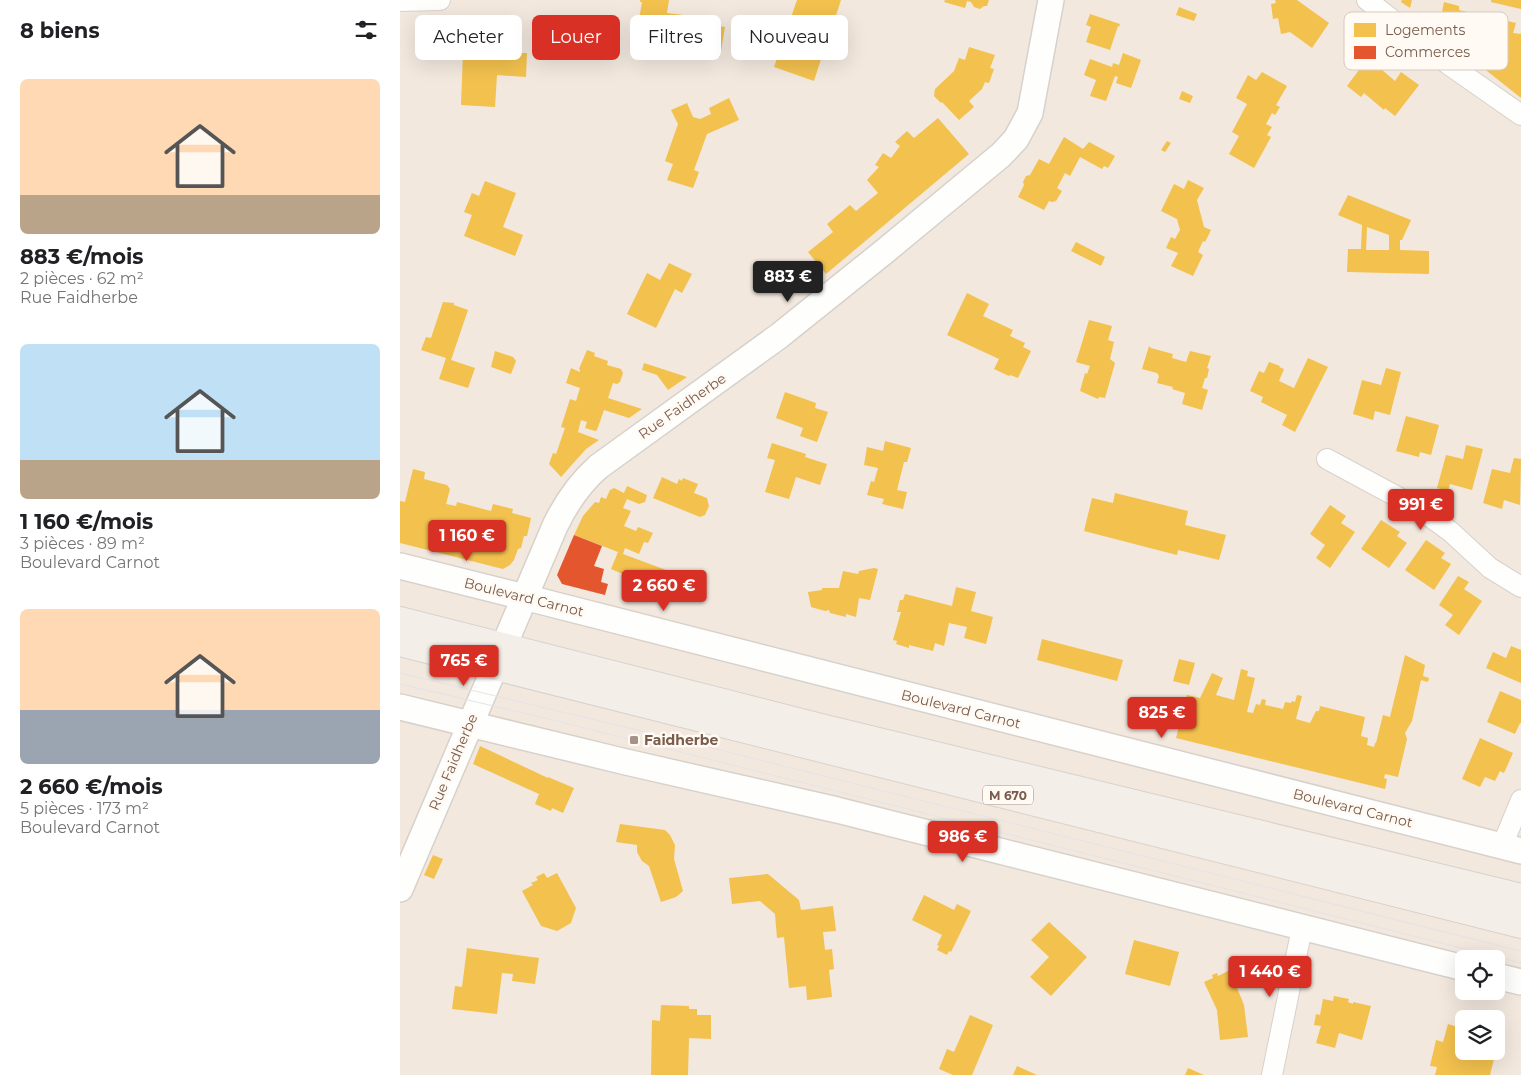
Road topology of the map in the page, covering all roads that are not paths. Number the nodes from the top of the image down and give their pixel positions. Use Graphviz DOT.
graph roads {
  1 [pos="440,0"];
  2 [pos="1051,0"];
  3 [pos="1367,0"];
  4 [pos="400,1"];
  5 [pos="1382,12"];
  6 [pos="1457,70"];
  7 [pos="1521,115"];
  8 [pos="1327,459"];
  9 [pos="400,566"];
  10 [pos="1521,587"];
  11 [pos="524,597"];
  12 [pos="400,621"];
  13 [pos="400,642"];
  14 [pos="499,656"];
  15 [pos="400,707"];
  16 [pos="470,724"];
  17 [pos="1521,800"];
  18 [pos="1511,848"];
  19 [pos="400,889"];
  20 [pos="1521,898"];
  21 [pos="1521,924"];
  22 [pos="1302,928"];
  23 [pos="1455,966"];
  24 [pos="1505,978"];
  25 [pos="1521,982"];
  26 [pos="1272,1075"];
  1 -- 4 [label="street"];
  2 -- 11 [label="street, Rue Faidherbe"];
  3 -- 5 [label="street"];
  6 -- 7 [label="street"];
  8 -- 10 [label="street"];
  9 -- 11 [label="street, Boulevard Carnot"];
  11 -- 14 [label="street, Rue Faidherbe"];
  11 -- 18 [label="street, Boulevard Carnot"];
  12 -- 14 [label="main road, M 670"];
  13 -- 14 [label="main road, M 670"];
  14 -- 16 [label="street, Rue Faidherbe"];
  14 -- 20 [label="main road, M 670"];
  14 -- 21 [label="main road, M 670"];
  15 -- 16 [label="street"];
  16 -- 19 [label="street, Rue Faidherbe"];
  16 -- 22 [label="street"];
  17 -- 18 [label="street"];
  22 -- 23 [label="street"];
  22 -- 26 [label="street"];
  24 -- 25 [label="street"];
}
